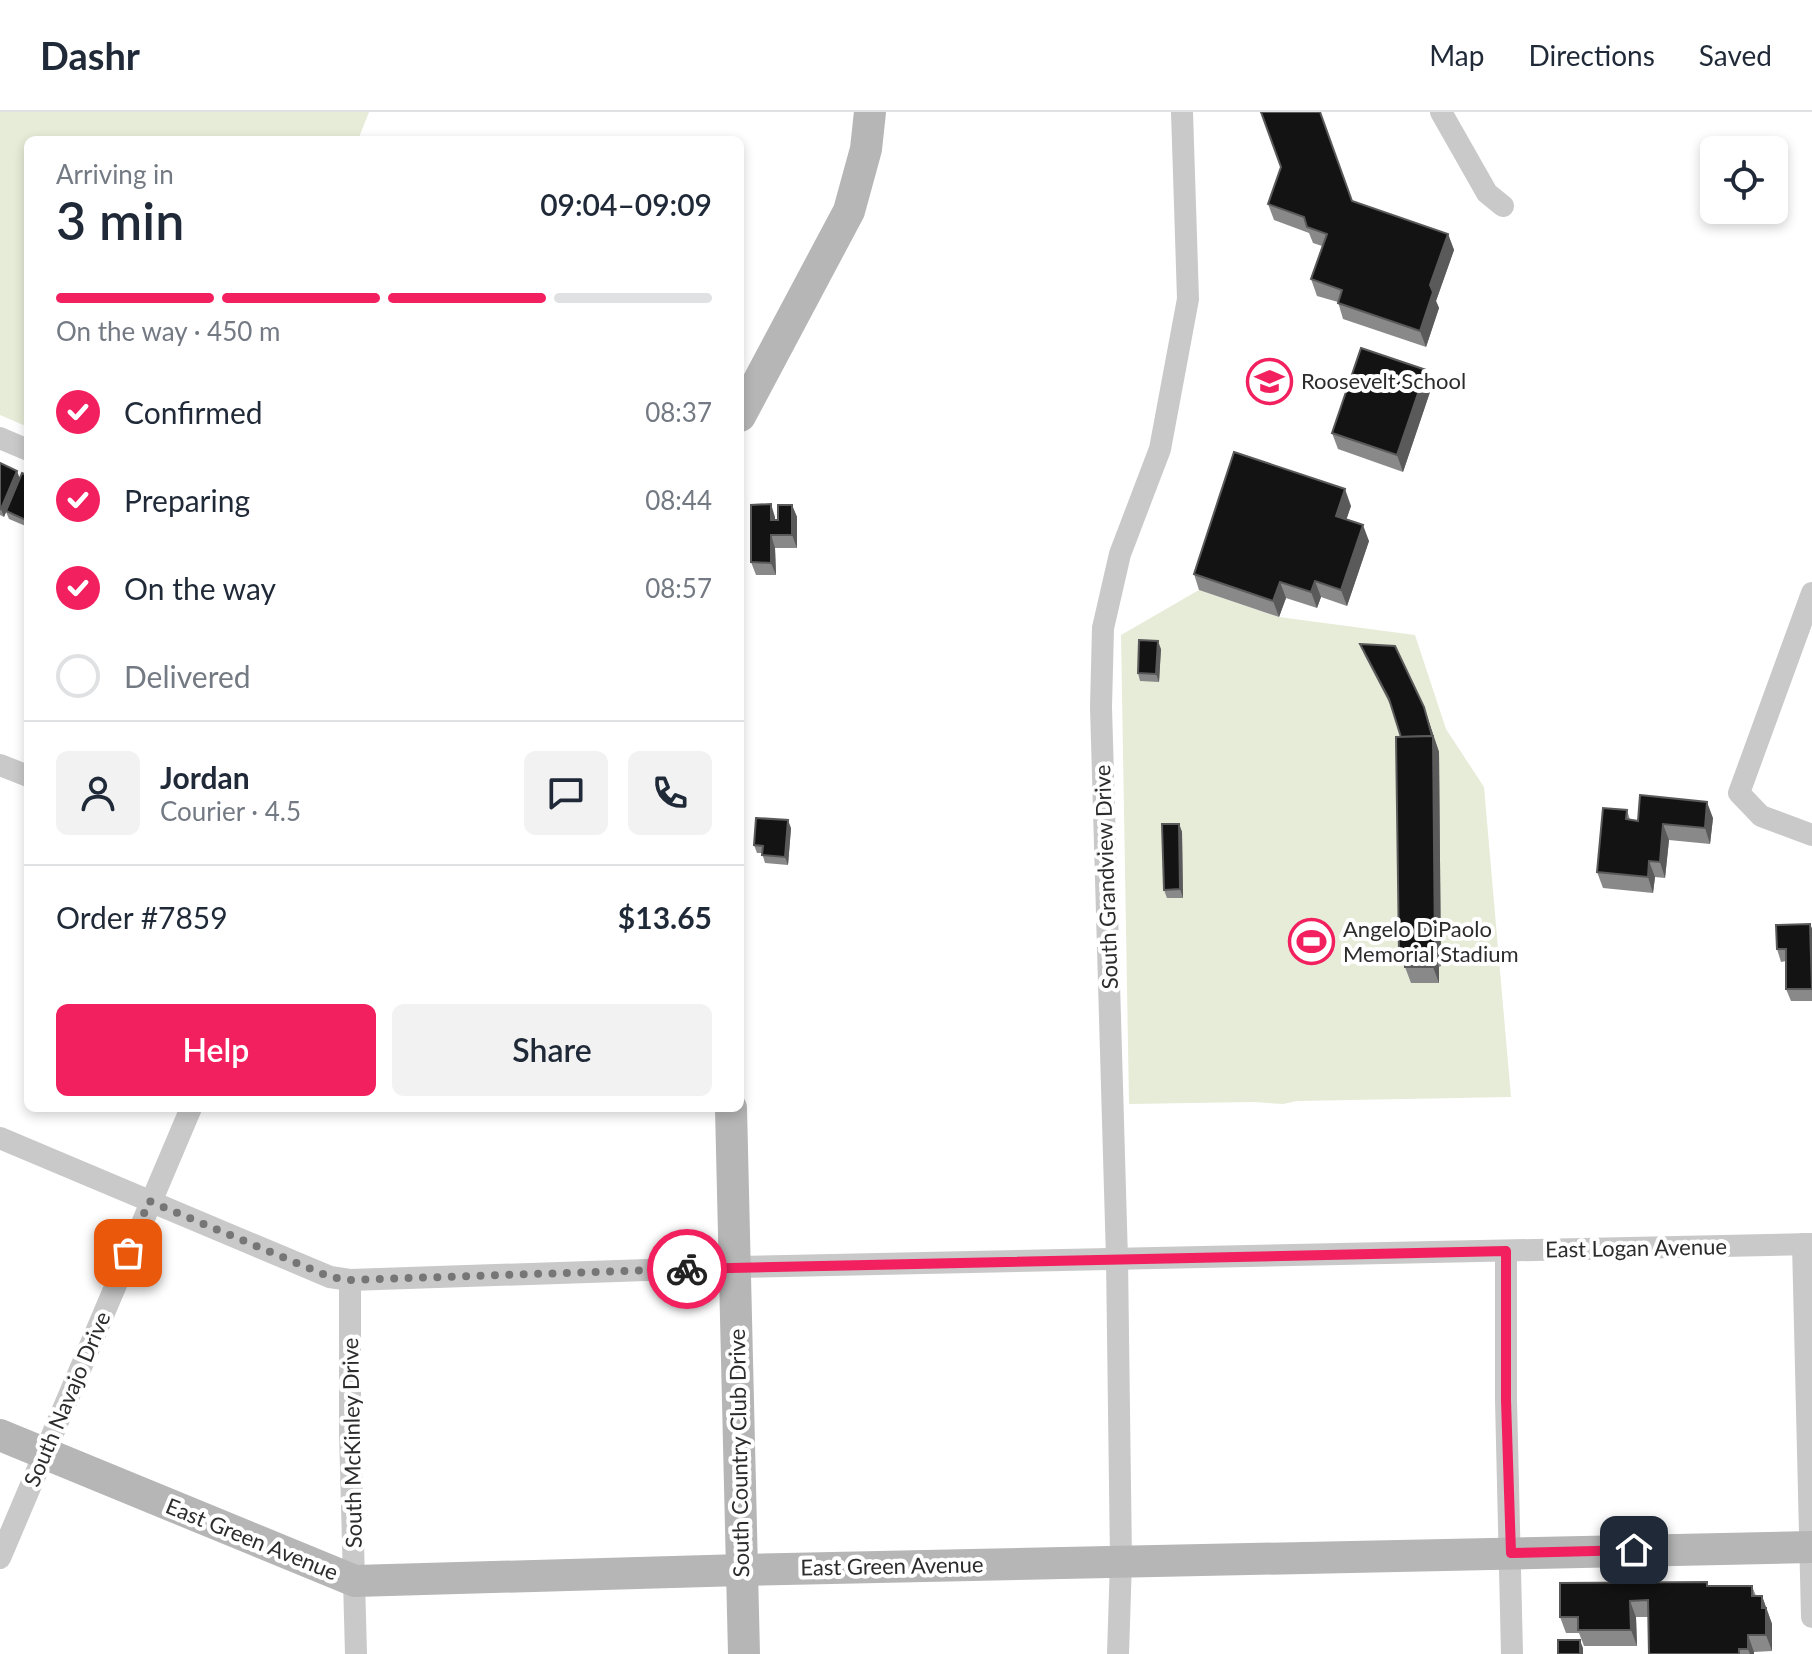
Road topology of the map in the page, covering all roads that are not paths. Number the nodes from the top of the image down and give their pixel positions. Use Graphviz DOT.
graph roads {
  1 [pos="870,112"];
  2 [pos="1182,112"];
  3 [pos="1441,112"];
  4 [pos="1503,206"];
  5 [pos="744,408"];
  6 [pos="0,438"];
  7 [pos="24,448"];
  8 [pos="1812,593"];
  9 [pos="0,765"];
  10 [pos="24,774"];
  11 [pos="1812,835"];
  12 [pos="189,1112"];
  13 [pos="731,1112"];
  14 [pos="0,1138"];
  15 [pos="149,1201"];
  16 [pos="1808,1244"];
  17 [pos="1506,1251"];
  18 [pos="1117,1259"];
  19 [pos="735,1267"];
  20 [pos="350,1280"];
  21 [pos="0,1435"];
  22 [pos="45,1454"];
  23 [pos="1811,1547"];
  24 [pos="1511,1553"];
  25 [pos="0,1558"];
  26 [pos="1121,1561"];
  27 [pos="742,1570"];
  28 [pos="355,1581"];
  29 [pos="1812,1617"];
  30 [pos="356,1654"];
  31 [pos="744,1654"];
  32 [pos="1118,1654"];
  33 [pos="1512,1654"];
  1 -- 5 [label="street"];
  2 -- 18 [label="street, South Grandview Drive"];
  3 -- 4 [label="street"];
  6 -- 7 [label="street"];
  8 -- 11 [label="street"];
  9 -- 10 [label="street"];
  12 -- 15 [label="street, South Navajo Drive"];
  13 -- 19 [label="street, South Country Club Drive"];
  14 -- 15 [label="street, East Logan Avenue"];
  15 -- 20 [label="street, East Logan Avenue"];
  15 -- 22 [label="street, South Navajo Drive"];
  16 -- 17 [label="street, East Logan Avenue"];
  16 -- 23 [label="street"];
  17 -- 18 [label="street, East Logan Avenue"];
  17 -- 24 [label="street"];
  18 -- 19 [label="street, East Logan Avenue"];
  18 -- 26 [label="street, South Grandview Drive"];
  19 -- 20 [label="street, East Logan Avenue"];
  19 -- 27 [label="street, South Country Club Drive"];
  20 -- 28 [label="street, South McKinley Drive"];
  21 -- 22 [label="street, East Green Avenue"];
  22 -- 25 [label="street, South Navajo Drive"];
  22 -- 28 [label="street, East Green Avenue"];
  23 -- 24 [label="street, East Green Avenue"];
  23 -- 29 [label="street"];
  24 -- 26 [label="street, East Green Avenue"];
  24 -- 33 [label="street"];
  26 -- 27 [label="street, East Green Avenue"];
  26 -- 32 [label="street, South Grandview Drive"];
  27 -- 28 [label="street, East Green Avenue"];
  27 -- 31 [label="street, South Country Club Drive"];
  28 -- 30 [label="street, South McKinley Drive"];
}
